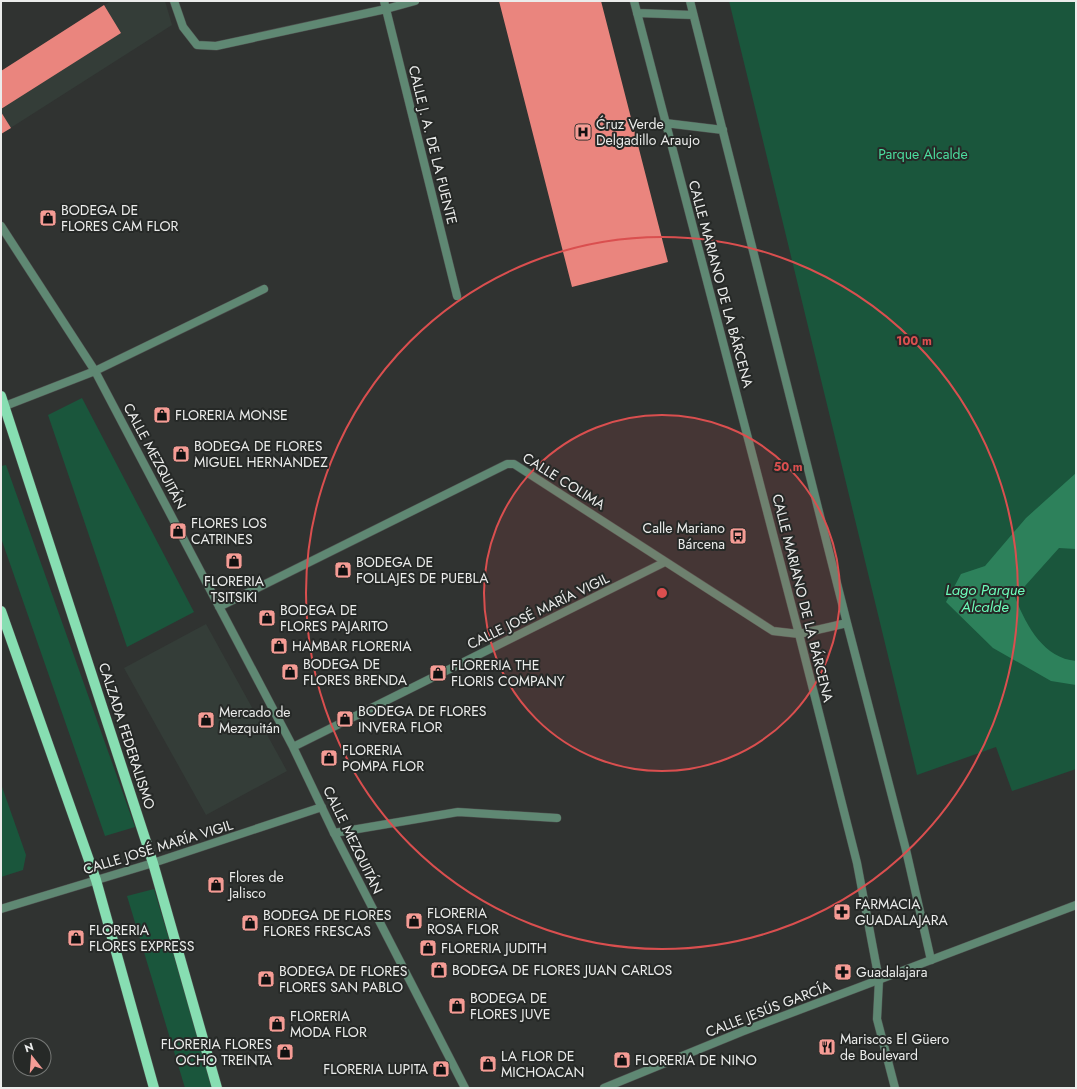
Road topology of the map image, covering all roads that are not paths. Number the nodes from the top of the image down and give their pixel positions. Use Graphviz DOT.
graph roads {
  1 [pos="174,1"];
  2 [pos="415,1"];
  3 [pos="634,1"];
  4 [pos="690,1"];
  5 [pos="385,5"];
  6 [pos="637,13"];
  7 [pos="693,15"];
  8 [pos="665,123"];
  9 [pos="723,130"];
  10 [pos="1,226"];
  11 [pos="264,289"];
  12 [pos="457,296"];
  13 [pos="95,371"];
  14 [pos="1,396"];
  15 [pos="5,406"];
  16 [pos="665,562"];
  17 [pos="219,608"];
  18 [pos="1,611"];
  19 [pos="847,623"];
  20 [pos="799,634"];
  21 [pos="293,747"];
  22 [pos="322,807"];
  23 [pos="557,818"];
  24 [pos="334,833"];
  25 [pos="153,863"];
  26 [pos="96,880"];
  27 [pos="1076,905"];
  28 [pos="1,909"];
  29 [pos="931,960"];
  30 [pos="879,980"];
  31 [pos="154,1088"];
  32 [pos="218,1088"];
  33 [pos="465,1088"];
  34 [pos="604,1088"];
  35 [pos="895,1088"];
  1 -- 5 [label="street"];
  2 -- 5 [label="street"];
  3 -- 6 [label="street, CALLE MARIANO DE LA BÁRCENA"];
  4 -- 7 [label="street"];
  5 -- 12 [label="street, CALLE J. A. DE LA FUENTE"];
  6 -- 7 [label="street"];
  6 -- 8 [label="street, CALLE MARIANO DE LA BÁRCENA"];
  7 -- 9 [label="street"];
  8 -- 9 [label="street"];
  8 -- 20 [label="street, CALLE MARIANO DE LA BÁRCENA"];
  9 -- 19 [label="street"];
  10 -- 13 [label="street, CALLE MEZQUITÁN"];
  11 -- 13 [label="street"];
  13 -- 15 [label="street"];
  13 -- 17 [label="street, CALLE MEZQUITÁN"];
  14 -- 15 [label="main road, CALZADA FEDERALISMO"];
  15 -- 25 [label="main road, CALZADA FEDERALISMO"];
  16 -- 17 [label="street, CALLE COLIMA"];
  16 -- 20 [label="street, CALLE COLIMA"];
  16 -- 21 [label="street, CALLE JOSÉ MARÍA VIGIL"];
  17 -- 21 [label="street, CALLE MEZQUITÁN"];
  18 -- 26 [label="main road"];
  19 -- 20 [label="street, CALLE COLIMA"];
  19 -- 29 [label="street"];
  20 -- 30 [label="street, CALLE MARIANO DE LA BÁRCENA"];
  21 -- 22 [label="street, CALLE MEZQUITÁN"];
  22 -- 24 [label="street, CALLE MEZQUITÁN"];
  22 -- 25 [label="street, CALLE JOSÉ MARÍA VIGIL"];
  23 -- 24 [label="street"];
  24 -- 33 [label="street, CALLE MEZQUITÁN"];
  25 -- 26 [label="street, CALLE JOSÉ MARÍA VIGIL"];
  25 -- 32 [label="main road, CALZADA FEDERALISMO"];
  26 -- 28 [label="street, CALLE JOSÉ MARÍA VIGIL"];
  26 -- 31 [label="main road"];
  27 -- 29 [label="street, CALLE JESÚS GARCÍA"];
  29 -- 30 [label="street, CALLE JESÚS GARCÍA"];
  30 -- 34 [label="street, CALLE JESÚS GARCÍA"];
  30 -- 35 [label="street, CALLE MARIANO DE LA BÁRCENA"];
}
